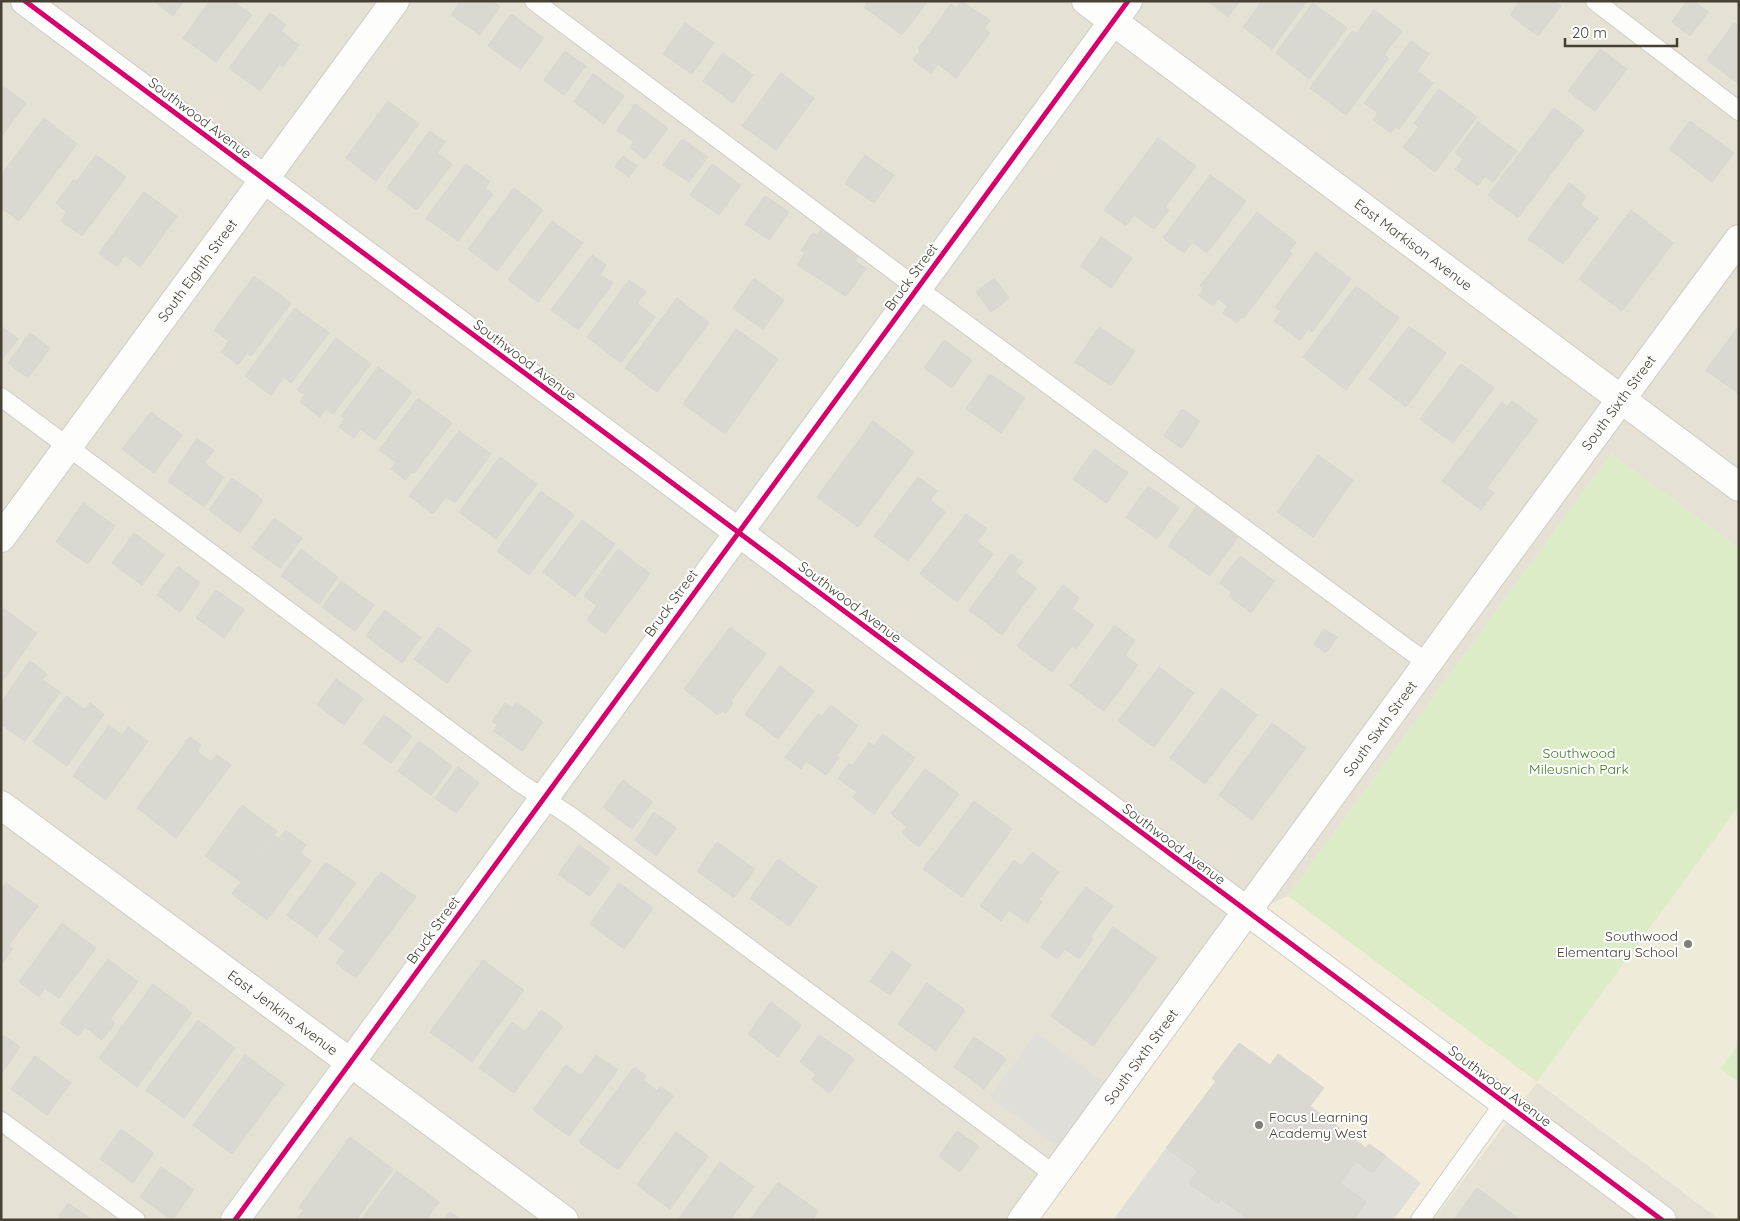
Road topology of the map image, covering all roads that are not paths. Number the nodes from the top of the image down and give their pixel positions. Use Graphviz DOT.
graph roads {
  1 [pos="25,1"];
  2 [pos="395,1"];
  3 [pos="534,1"];
  4 [pos="1086,1"];
  5 [pos="1594,1"];
  6 [pos="1121,11"];
  7 [pos="1739,111"];
  8 [pos="264,179"];
  9 [pos="1739,239"];
  10 [pos="917,288"];
  11 [pos="1,397"];
  12 [pos="1620,399"];
  13 [pos="68,447"];
  14 [pos="1739,487"];
  15 [pos="737,533"];
  16 [pos="1,538"];
  17 [pos="1427,663"];
  18 [pos="544,797"];
  19 [pos="1,805"];
  20 [pos="1246,912"];
  21 [pos="350,1063"];
  22 [pos="1504,1103"];
  23 [pos="1,1120"];
  24 [pos="1054,1174"];
  25 [pos="136,1220"];
  26 [pos="235,1220"];
  27 [pos="564,1220"];
  28 [pos="1022,1220"];
  29 [pos="1420,1220"];
  30 [pos="1662,1220"];
  1 -- 8 [label="street, Southwood Avenue"];
  2 -- 8 [label="street, South Eighth Street"];
  3 -- 10 [label="lane"];
  4 -- 6 [label="street, East Markison Avenue"];
  5 -- 7 [label="lane"];
  6 -- 10 [label="street, Bruck Street"];
  6 -- 12 [label="street, East Markison Avenue"];
  8 -- 13 [label="street, South Eighth Street"];
  8 -- 15 [label="street, Southwood Avenue"];
  9 -- 12 [label="street, South Sixth Street"];
  10 -- 15 [label="street, Bruck Street"];
  10 -- 17 [label="lane"];
  11 -- 13 [label="lane"];
  12 -- 14 [label="street, East Markison Avenue"];
  12 -- 17 [label="street, South Sixth Street"];
  13 -- 16 [label="street, South Eighth Street"];
  13 -- 18 [label="lane"];
  15 -- 18 [label="street, Bruck Street"];
  15 -- 20 [label="street, Southwood Avenue"];
  17 -- 20 [label="street, South Sixth Street"];
  18 -- 21 [label="street, Bruck Street"];
  18 -- 24 [label="lane"];
  19 -- 21 [label="street, East Jenkins Avenue"];
  20 -- 22 [label="street, Southwood Avenue"];
  20 -- 24 [label="street, South Sixth Street"];
  21 -- 26 [label="street, Bruck Street"];
  21 -- 27 [label="street, East Jenkins Avenue"];
  22 -- 29 [label="lane"];
  22 -- 30 [label="street, Southwood Avenue"];
  23 -- 25 [label="lane"];
  24 -- 28 [label="street, South Sixth Street"];
}
